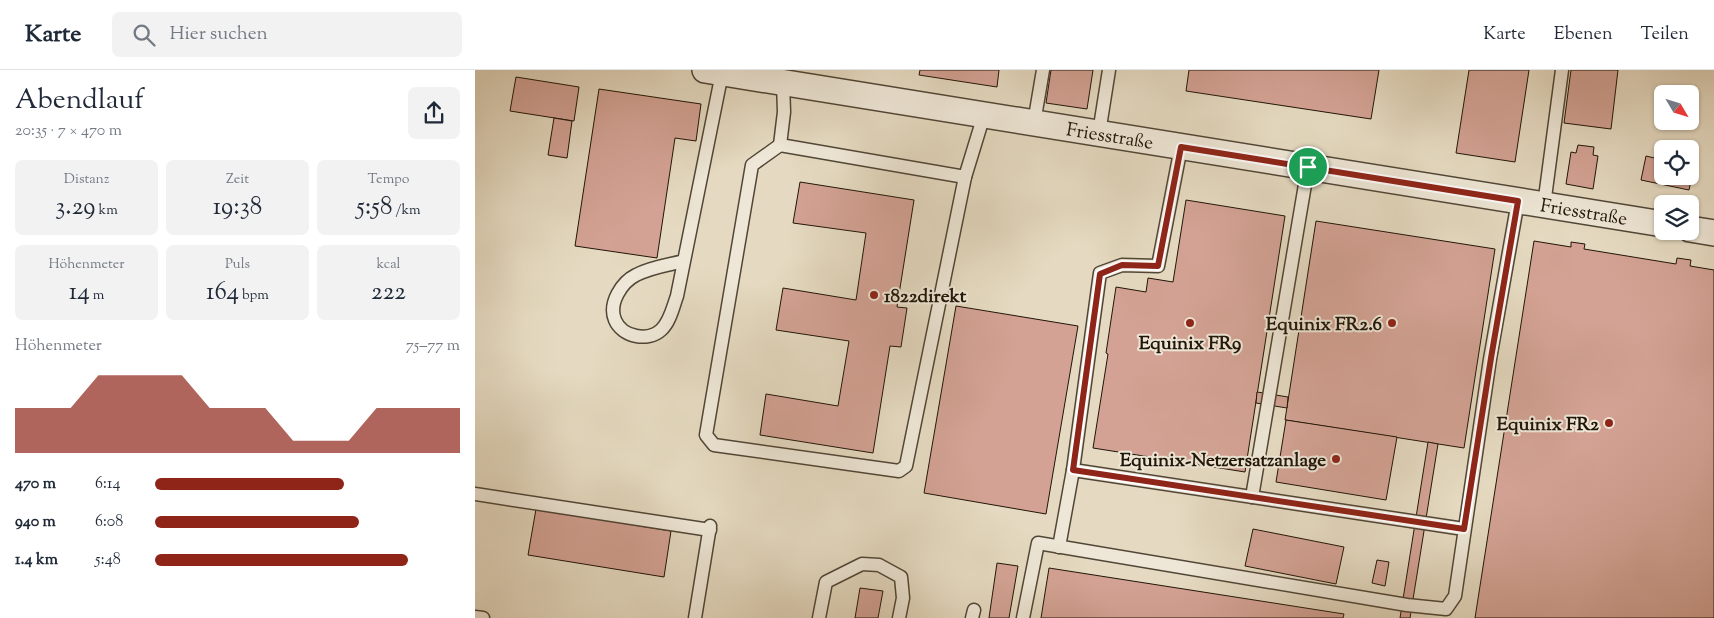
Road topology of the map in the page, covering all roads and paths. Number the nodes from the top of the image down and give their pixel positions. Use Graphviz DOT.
graph roads {
  1 [pos="1043,70"];
  2 [pos="1109,70"];
  3 [pos="1562,70"];
  4 [pos="714,71"];
  5 [pos="776,78"];
  6 [pos="984,115"];
  7 [pos="1035,123"];
  8 [pos="1099,133"];
  9 [pos="780,145"];
  10 [pos="1181,147"];
  11 [pos="1308,167"];
  12 [pos="965,177"];
  13 [pos="1518,201"];
  14 [pos="1544,205"];
  15 [pos="1654,223"];
  16 [pos="1699,230"];
  17 [pos="1714,233"];
  18 [pos="684,261"];
  19 [pos="1073,470"];
  20 [pos="475,494"];
  21 [pos="1252,497"];
  22 [pos="1464,529"];
  23 [pos="1059,547"];
  24 [pos="475,617"];
  25 [pos="483,618"];
  26 [pos="695,618"];
  27 [pos="819,618"];
  28 [pos="899,618"];
  29 [pos="1023,618"];
  1 -- 7 [label="lane"];
  2 -- 8 [label="lane"];
  3 -- 14 [label="lane"];
  4 -- 5 [label="street, Friesstraße"];
  4 -- 18 [label="lane"];
  5 -- 6 [label="street, Friesstraße"];
  5 -- 9 [label="lane"];
  6 -- 7 [label="street, Friesstraße"];
  6 -- 12 [label="lane"];
  7 -- 8 [label="street, Friesstraße"];
  8 -- 10 [label="street, Friesstraße"];
  9 -- 12 [label="lane"];
  9 -- 12 [label="lane"];
  10 -- 11 [label="street, Friesstraße"];
  10 -- 19 [label="lane"];
  11 -- 13 [label="street, Friesstraße"];
  11 -- 21 [label="lane"];
  13 -- 14 [label="street, Friesstraße"];
  13 -- 22 [label="lane"];
  14 -- 15 [label="street, Friesstraße"];
  16 -- 17 [label="street"];
  18 -- 18 [label="lane"];
  19 -- 21 [label="lane"];
  19 -- 23 [label="lane"];
  20 -- 26 [label="lane"];
  21 -- 22 [label="lane"];
  22 -- 23 [label="lane"];
  23 -- 29 [label="lane"];
  24 -- 25 [label="lane"];
  27 -- 28 [label="lane"];
}
